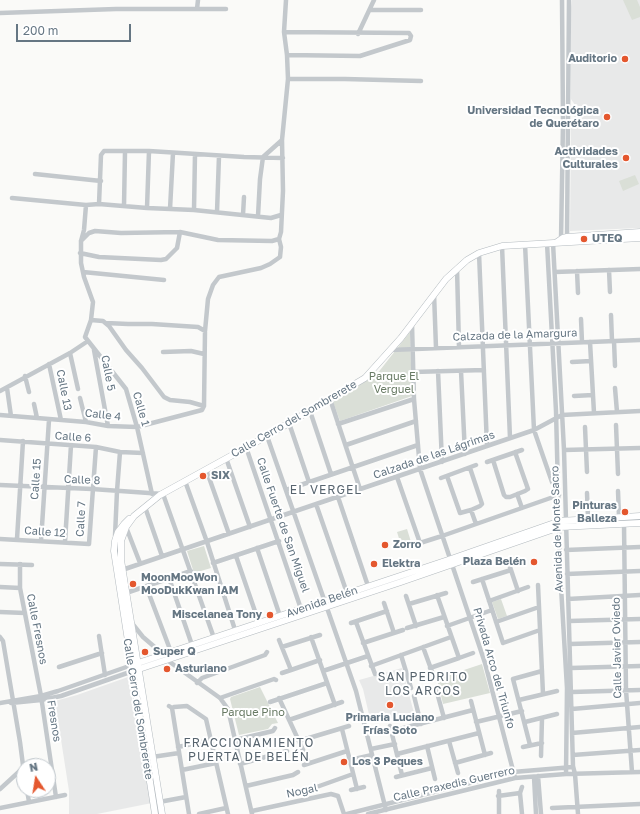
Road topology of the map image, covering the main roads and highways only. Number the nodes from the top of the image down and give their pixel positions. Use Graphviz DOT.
graph roads {
  1 [pos="640,232"];
  2 [pos="640,238"];
  3 [pos="559,241"];
  4 [pos="134,516"];
  5 [pos="640,516"];
  6 [pos="563,523"];
  7 [pos="640,523"];
  8 [pos="452,561"];
  9 [pos="325,604"];
  10 [pos="236,634"];
  11 [pos="166,657"];
  12 [pos="135,667"];
  13 [pos="154,814"];
  14 [pos="162,814"];
  1 -- 3 [label="main road"];
  2 -- 3 [label="main road"];
  3 -- 4 [label="main road, Calle Cerro del Sombrerete"];
  4 -- 12 [label="main road, Calle Cerro del Sombrerete"];
  4 -- 12 [label="main road, Calle Cerro del Sombrerete"];
  5 -- 6 [label="main road, Avenida Belén"];
  6 -- 7 [label="main road, Avenida Belén"];
  6 -- 8 [label="main road, Avenida Belén"];
  8 -- 9 [label="main road, Avenida Belén"];
  8 -- 9 [label="main road, Avenida Belén"];
  9 -- 10 [label="main road, Avenida Belén"];
  9 -- 10 [label="main road, Avenida Belén"];
  10 -- 11 [label="main road, Avenida Belén"];
  10 -- 11 [label="main road, Avenida Belén"];
  11 -- 12 [label="main road, Avenida Belén"];
  12 -- 13 [label="main road, Calle Cerro del Sombrerete"];
  12 -- 14 [label="main road, Calle Cerro del Sombrerete"];
}
